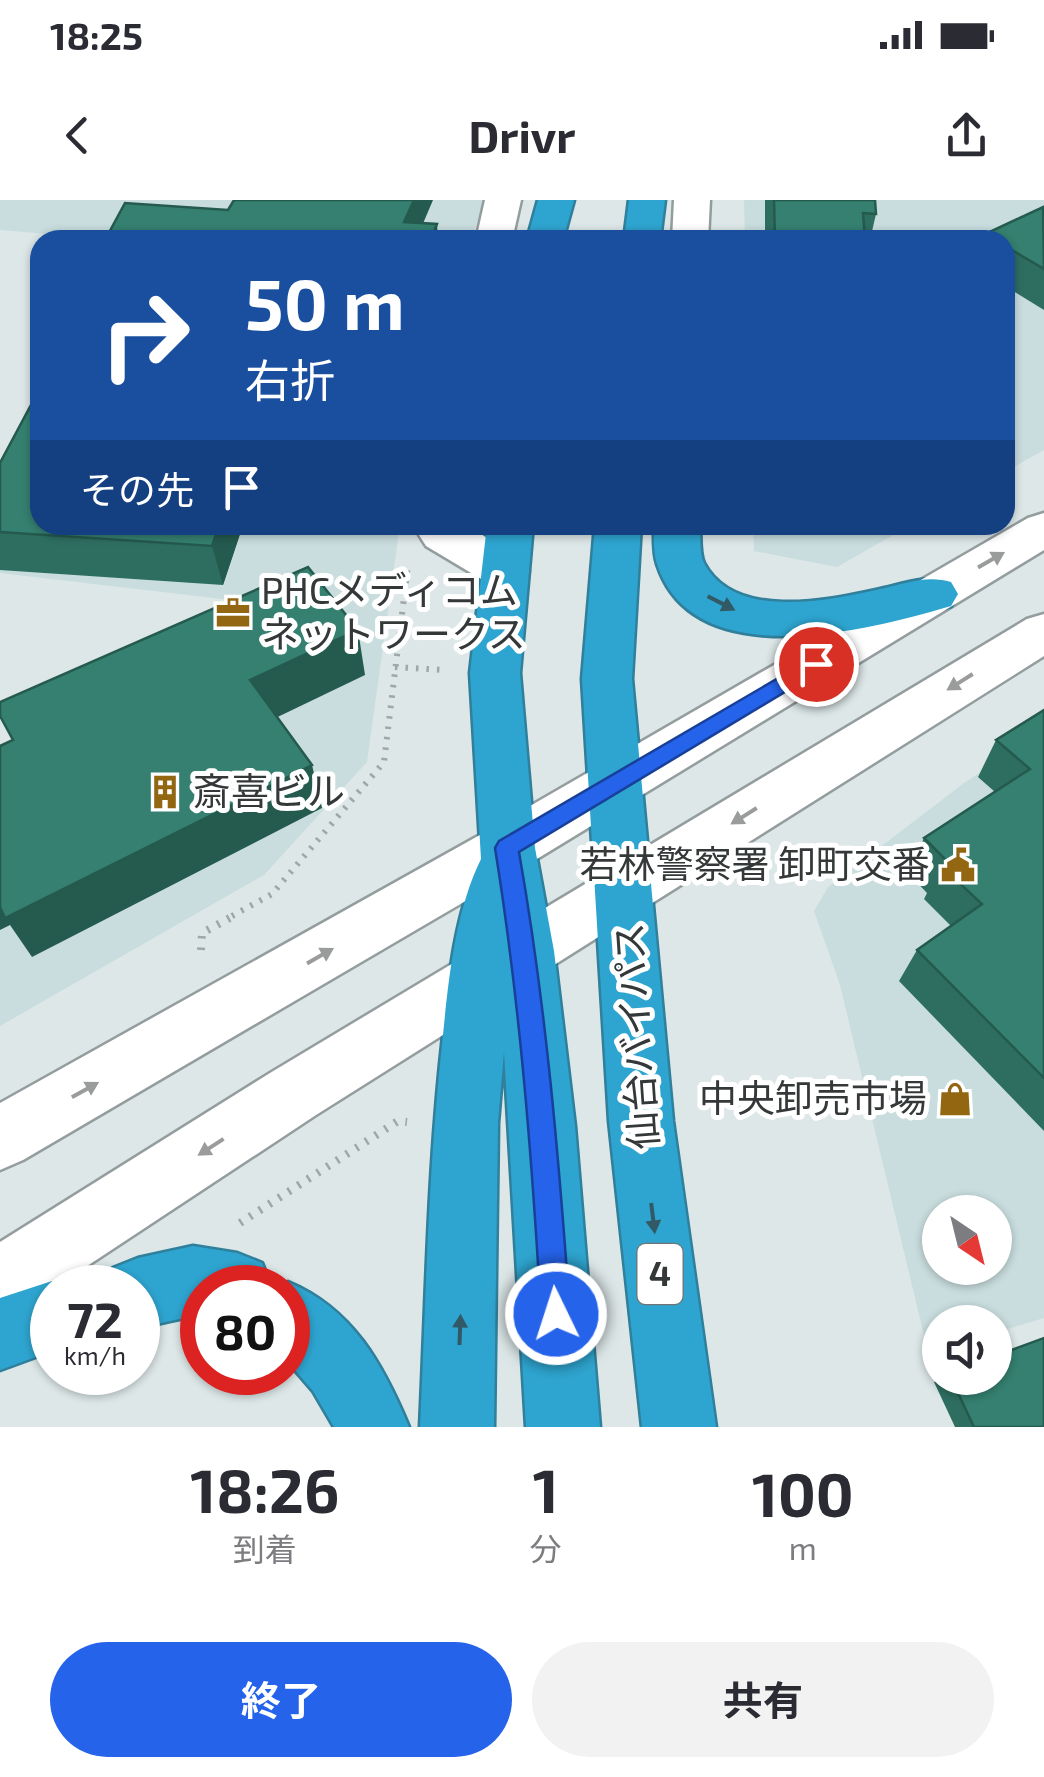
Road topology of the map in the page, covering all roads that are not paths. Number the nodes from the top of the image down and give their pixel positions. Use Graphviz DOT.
graph roads {
  1 [pos="503,200"];
  2 [pos="556,200"];
  3 [pos="646,200"];
  4 [pos="692,200"];
  5 [pos="496,230"];
  6 [pos="548,230"];
  7 [pos="643,230"];
  8 [pos="690,230"];
  9 [pos="1044,530"];
  10 [pos="442,535"];
  11 [pos="617,535"];
  12 [pos="678,535"];
  13 [pos="508,548"];
  14 [pos="934,594"];
  15 [pos="1044,632"];
  16 [pos="615,781"];
  17 [pos="507,848"];
  18 [pos="626,889"];
  19 [pos="501,965"];
  20 [pos="0,1138"];
  21 [pos="233,1259"];
  22 [pos="0,1282"];
  23 [pos="160,1288"];
  24 [pos="30,1324"];
  25 [pos="310,1332"];
  26 [pos="0,1334"];
  27 [pos="372,1427"];
  28 [pos="458,1427"];
  29 [pos="564,1427"];
  30 [pos="678,1427"];
  1 -- 5 [label="street"];
  2 -- 6 [label="highway"];
  3 -- 7 [label="highway"];
  4 -- 8 [label="street"];
  14 -- 9 [label="street, one-way"];
  10 -- 13 [label="street"];
  11 -- 16 [label="highway, 仙台バイパス / 4"];
  12 -- 14 [label="highway, one-way"];
  13 -- 17 [label="highway"];
  14 -- 16 [label="street"];
  15 -- 18 [label="street, one-way"];
  16 -- 17 [label="street"];
  16 -- 18 [label="highway, 仙台バイパス / 4"];
  17 -- 19 [label="highway"];
  20 -- 17 [label="street, one-way"];
  18 -- 19 [label="street"];
  18 -- 30 [label="highway, 仙台バイパス / 4, one-way"];
  19 -- 22 [label="street, one-way"];
  28 -- 19 [label="highway, one-way"];
  19 -- 29 [label="highway"];
  21 -- 23 [label="highway"];
  24 -- 26 [label="highway"];
  25 -- 27 [label="highway"];
}
